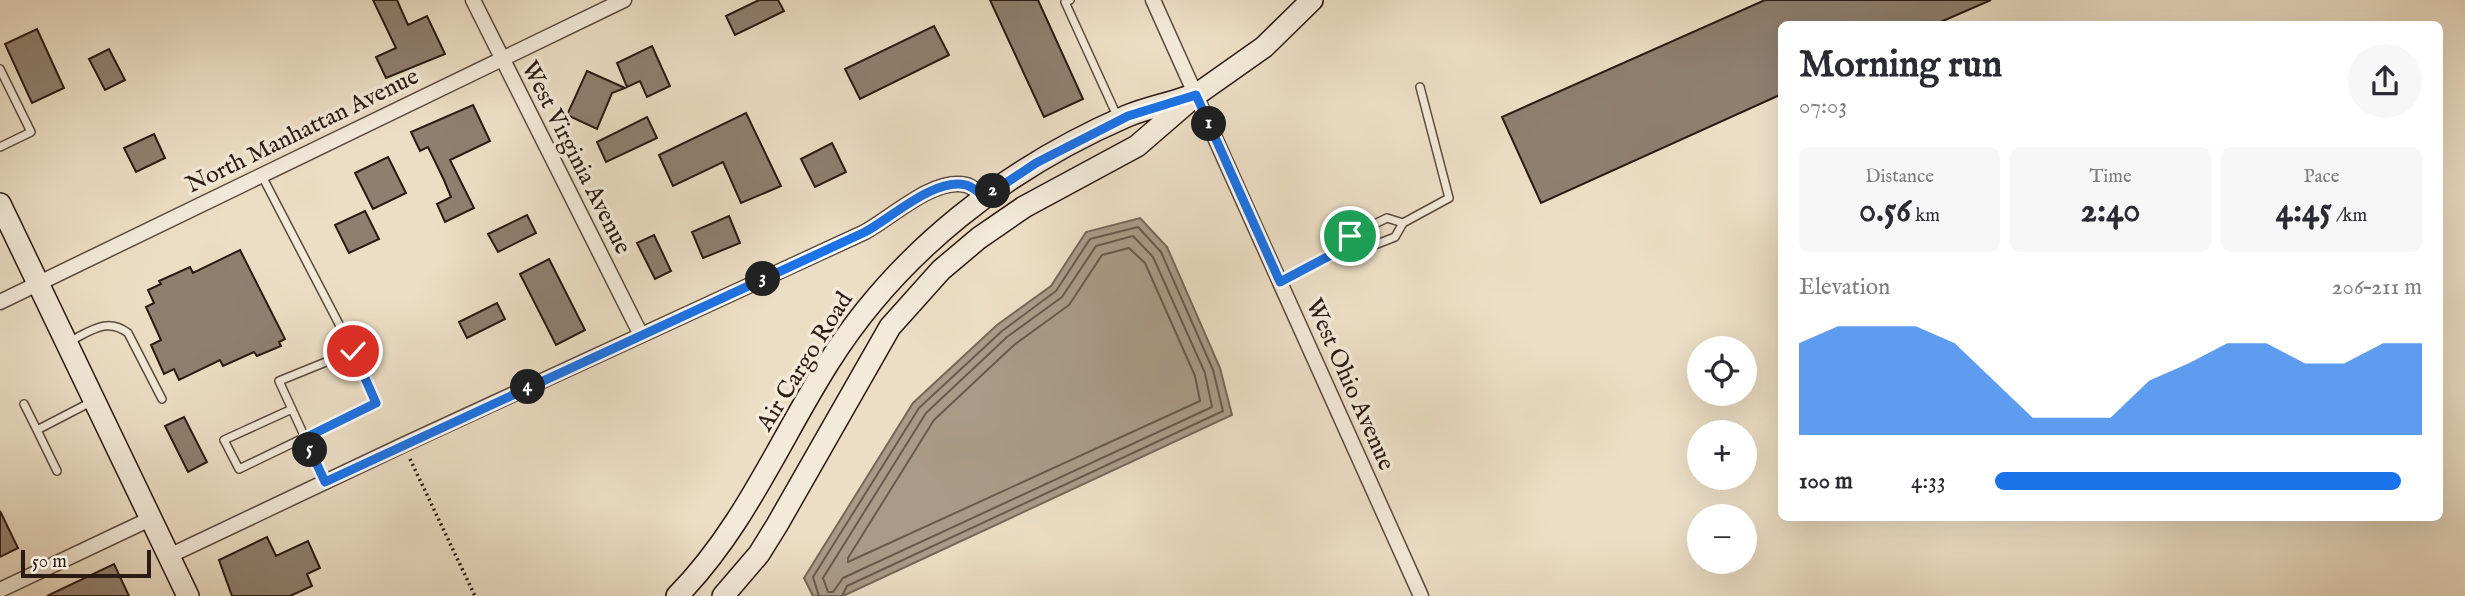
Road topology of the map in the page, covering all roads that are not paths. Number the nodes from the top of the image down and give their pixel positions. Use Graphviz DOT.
graph roads {
  1 [pos="473,0"];
  2 [pos="624,0"];
  3 [pos="1070,0"];
  4 [pos="1154,0"];
  5 [pos="1312,0"];
  6 [pos="502,59"];
  7 [pos="0,69"];
  8 [pos="1420,88"];
  9 [pos="1196,95"];
  10 [pos="1119,120"];
  11 [pos="0,147"];
  12 [pos="262,175"];
  13 [pos="985,197"];
  14 [pos="0,204"];
  15 [pos="1403,223"];
  16 [pos="1346,247"];
  17 [pos="1280,282"];
  18 [pos="38,283"];
  19 [pos="0,302"];
  20 [pos="641,335"];
  21 [pos="66,342"];
  22 [pos="353,351"];
  23 [pos="162,399"];
  24 [pos="94,401"];
  25 [pos="24,404"];
  26 [pos="292,409"];
  27 [pos="37,430"];
  28 [pos="305,438"];
  29 [pos="57,471"];
  30 [pos="325,482"];
  31 [pos="150,519"];
  32 [pos="169,556"];
  33 [pos="0,590"];
  34 [pos="188,596"];
  35 [pos="677,596"];
  36 [pos="723,596"];
  37 [pos="1421,596"];
  1 -- 6 [label="street, West Virginia Avenue"];
  2 -- 6 [label="street, North Manhattan Avenue"];
  3 -- 10 [label="lane"];
  4 -- 9 [label="street, West Ohio Avenue"];
  5 -- 9 [label="street, Air Cargo Road"];
  6 -- 12 [label="street, North Manhattan Avenue"];
  6 -- 20 [label="street, West Virginia Avenue"];
  7 -- 11 [label="lane"];
  8 -- 15 [label="lane"];
  9 -- 10 [label="street, Air Cargo Road"];
  9 -- 17 [label="street, West Ohio Avenue"];
  9 -- 36 [label="street, Air Cargo Road"];
  10 -- 13 [label="street, Air Cargo Road"];
  12 -- 18 [label="street, North Manhattan Avenue"];
  12 -- 22 [label="lane"];
  13 -- 20 [label="street"];
  13 -- 35 [label="street, Air Cargo Road"];
  14 -- 18 [label="street"];
  15 -- 16 [label="lane"];
  15 -- 16 [label="lane"];
  16 -- 17 [label="lane"];
  17 -- 37 [label="street, West Ohio Avenue"];
  18 -- 19 [label="street, North Manhattan Avenue"];
  18 -- 21 [label="street"];
  20 -- 30 [label="street"];
  21 -- 23 [label="lane"];
  21 -- 24 [label="street"];
  22 -- 26 [label="lane"];
  22 -- 28 [label="lane"];
  24 -- 27 [label="lane"];
  24 -- 31 [label="street"];
  25 -- 27 [label="lane"];
  26 -- 28 [label="lane"];
  26 -- 28 [label="lane"];
  27 -- 29 [label="lane"];
  28 -- 30 [label="lane"];
  30 -- 32 [label="street"];
  31 -- 32 [label="street"];
  31 -- 33 [label="street"];
  32 -- 34 [label="street"];
}
